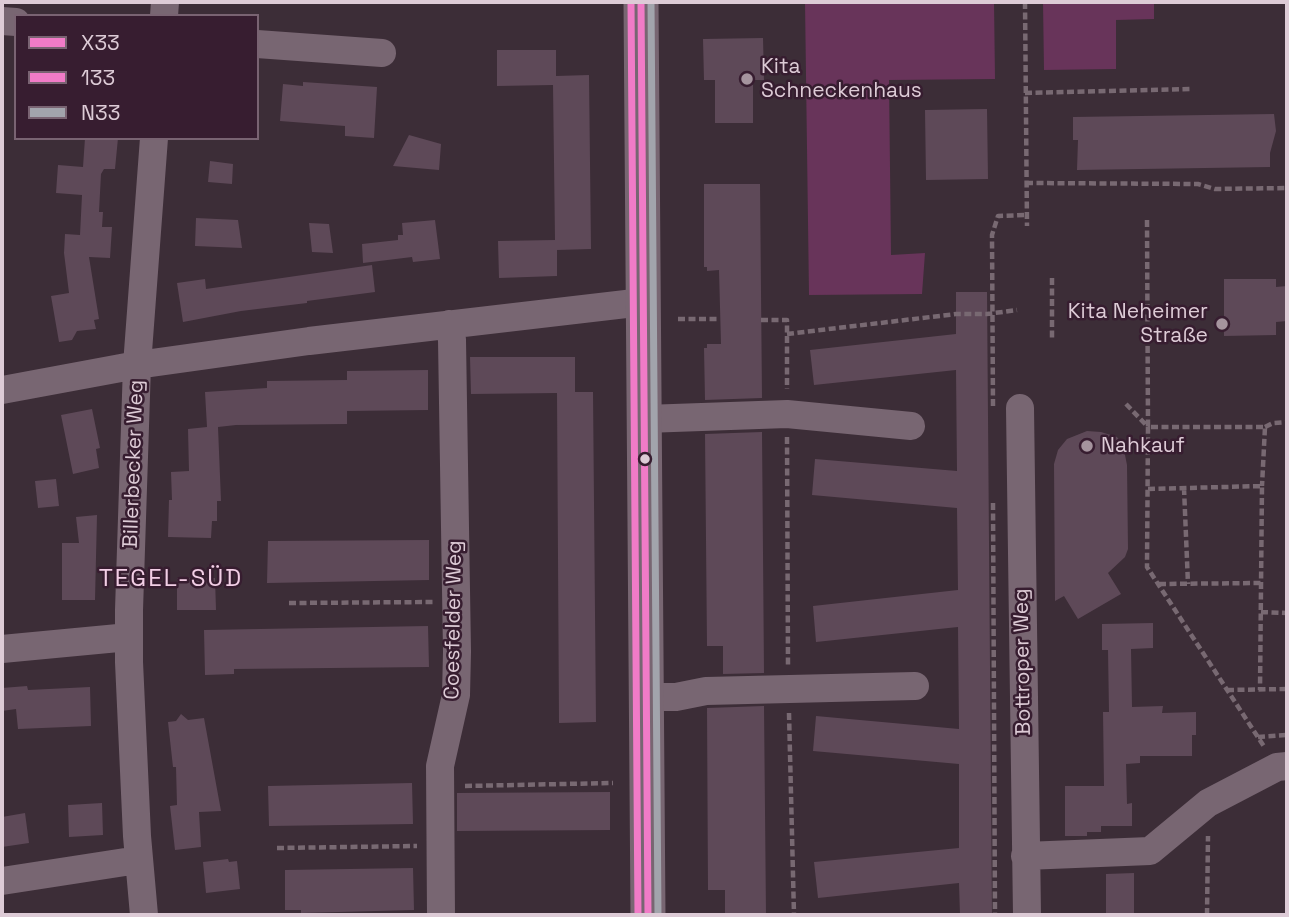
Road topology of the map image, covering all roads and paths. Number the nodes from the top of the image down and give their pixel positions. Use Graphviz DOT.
graph roads {
  1 [pos="641,2"];
  2 [pos="1025,2"];
  3 [pos="259,44"];
  4 [pos="383,53"];
  5 [pos="1191,89"];
  6 [pos="1025,93"];
  7 [pos="154,140"];
  8 [pos="1026,183"];
  9 [pos="1287,188"];
  10 [pos="1147,220"];
  11 [pos="1027,226"];
  12 [pos="1052,278"];
  13 [pos="643,302"];
  14 [pos="1017,310"];
  15 [pos="720,319"];
  16 [pos="678,320"];
  17 [pos="761,320"];
  18 [pos="450,324"];
  19 [pos="787,334"];
  20 [pos="1052,338"];
  21 [pos="137,365"];
  22 [pos="2,390"];
  23 [pos="1126,404"];
  24 [pos="1020,408"];
  25 [pos="787,414"];
  26 [pos="645,419"];
  27 [pos="1287,422"];
  28 [pos="911,426"];
  29 [pos="1148,427"];
  30 [pos="1265,427"];
  31 [pos="1262,486"];
  32 [pos="1184,488"];
  33 [pos="1148,489"];
  34 [pos="1261,583"];
  35 [pos="1159,584"];
  36 [pos="1188,584"];
  37 [pos="441,602"];
  38 [pos="289,603"];
  39 [pos="1261,612"];
  40 [pos="1287,613"];
  41 [pos="129,637"];
  42 [pos="2,649"];
  43 [pos="915,686"];
  44 [pos="788,689"];
  45 [pos="1227,690"];
  46 [pos="1260,690"];
  47 [pos="1287,690"];
  48 [pos="647,697"];
  49 [pos="1287,736"];
  50 [pos="1258,737"];
  51 [pos="1282,766"];
  52 [pos="613,783"];
  53 [pos="440,786"];
  54 [pos="1208,803"];
  55 [pos="425,846"];
  56 [pos="277,848"];
  57 [pos="1025,856"];
  58 [pos="138,860"];
  59 [pos="2,881"];
  60 [pos="144,915"];
  61 [pos="440,915"];
  62 [pos="648,915"];
  63 [pos="793,915"];
  64 [pos="1027,915"];
  65 [pos="1207,915"];
  1 -- 13 [label="main road"];
  2 -- 6 [label="path"];
  3 -- 4 [label="street"];
  5 -- 6 [label="path"];
  6 -- 8 [label="path"];
  7 -- 21 [label="street, Billerbecker Weg"];
  8 -- 9 [label="path"];
  8 -- 11 [label="path"];
  10 -- 29 [label="path"];
  12 -- 20 [label="path"];
  13 -- 18 [label="street"];
  13 -- 26 [label="main road"];
  14 -- 19 [label="path"];
  15 -- 16 [label="path"];
  17 -- 19 [label="path"];
  18 -- 21 [label="street"];
  18 -- 53 [label="street, Coesfelder Weg"];
  19 -- 25 [label="path"];
  21 -- 22 [label="street"];
  21 -- 41 [label="street, Billerbecker Weg"];
  23 -- 29 [label="path"];
  24 -- 57 [label="street, Bottroper Weg"];
  25 -- 26 [label="street"];
  25 -- 28 [label="street"];
  25 -- 44 [label="path"];
  26 -- 48 [label="main road"];
  27 -- 30 [label="path"];
  29 -- 30 [label="path"];
  29 -- 33 [label="path"];
  30 -- 31 [label="path"];
  31 -- 32 [label="path"];
  31 -- 34 [label="path"];
  32 -- 33 [label="path"];
  32 -- 36 [label="path"];
  33 -- 35 [label="path"];
  34 -- 36 [label="path"];
  34 -- 39 [label="path"];
  35 -- 36 [label="path"];
  35 -- 45 [label="path"];
  37 -- 38 [label="path"];
  39 -- 40 [label="path"];
  39 -- 46 [label="path"];
  41 -- 42 [label="street"];
  41 -- 58 [label="street, Billerbecker Weg"];
  43 -- 44 [label="street"];
  44 -- 48 [label="street"];
  44 -- 63 [label="path"];
  45 -- 46 [label="path"];
  45 -- 50 [label="path"];
  46 -- 47 [label="path"];
  48 -- 62 [label="main road"];
  49 -- 50 [label="path"];
  50 -- 51 [label="path"];
  51 -- 54 [label="street"];
  52 -- 53 [label="path"];
  53 -- 61 [label="street, Coesfelder Weg"];
  54 -- 57 [label="street"];
  54 -- 65 [label="path"];
  55 -- 56 [label="path"];
  57 -- 64 [label="street, Bottroper Weg"];
  58 -- 59 [label="street"];
  58 -- 60 [label="street, Billerbecker Weg"];
}
